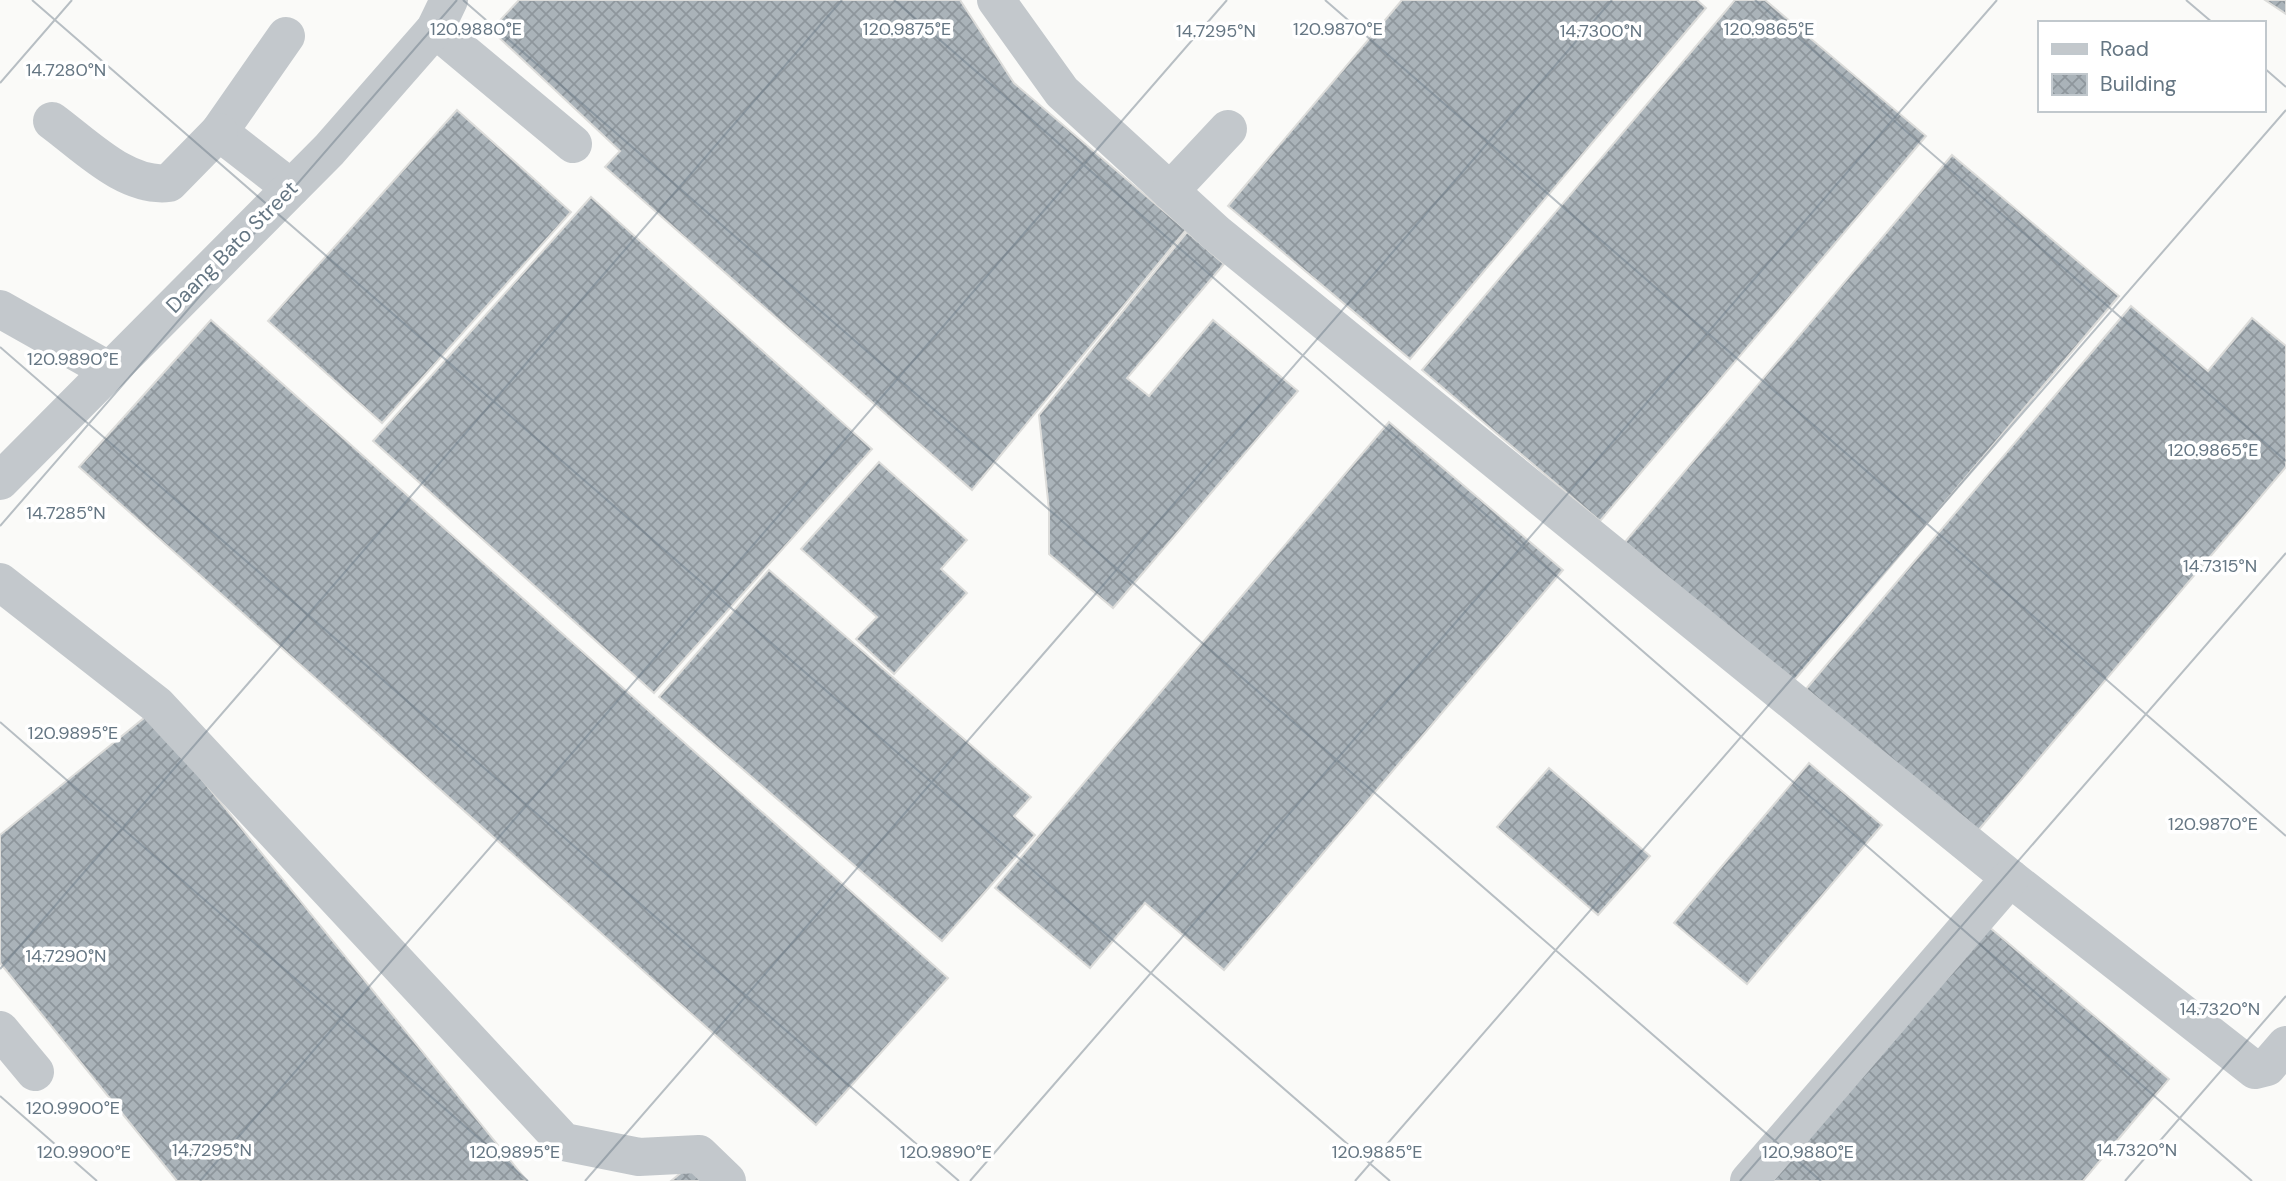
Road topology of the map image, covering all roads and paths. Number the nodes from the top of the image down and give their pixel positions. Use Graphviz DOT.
graph roads {
  1 [pos="996,0"];
  2 [pos="442,15"];
  3 [pos="286,36"];
  4 [pos="52,121"];
  5 [pos="1228,129"];
  6 [pos="219,132"];
  7 [pos="573,144"];
  8 [pos="291,188"];
  9 [pos="1170,191"];
  10 [pos="0,309"];
  11 [pos="110,371"];
  12 [pos="0,481"];
  13 [pos="0,582"];
  14 [pos="2010,878"];
  15 [pos="0,1030"];
  16 [pos="2286,1045"];
  17 [pos="35,1072"];
  18 [pos="727,1181"];
  19 [pos="1749,1181"];
  1 -- 9 [label="street"];
  2 -- 7 [label="street"];
  2 -- 8 [label="street, Daang Bato Street"];
  3 -- 6 [label="street"];
  4 -- 6 [label="street"];
  5 -- 9 [label="street"];
  6 -- 8 [label="street"];
  8 -- 11 [label="street, Daang Bato Street"];
  9 -- 14 [label="street"];
  10 -- 11 [label="street"];
  11 -- 12 [label="street, Daang Bato Street"];
  13 -- 18 [label="street"];
  14 -- 16 [label="street"];
  14 -- 19 [label="street"];
  15 -- 17 [label="street"];
}
